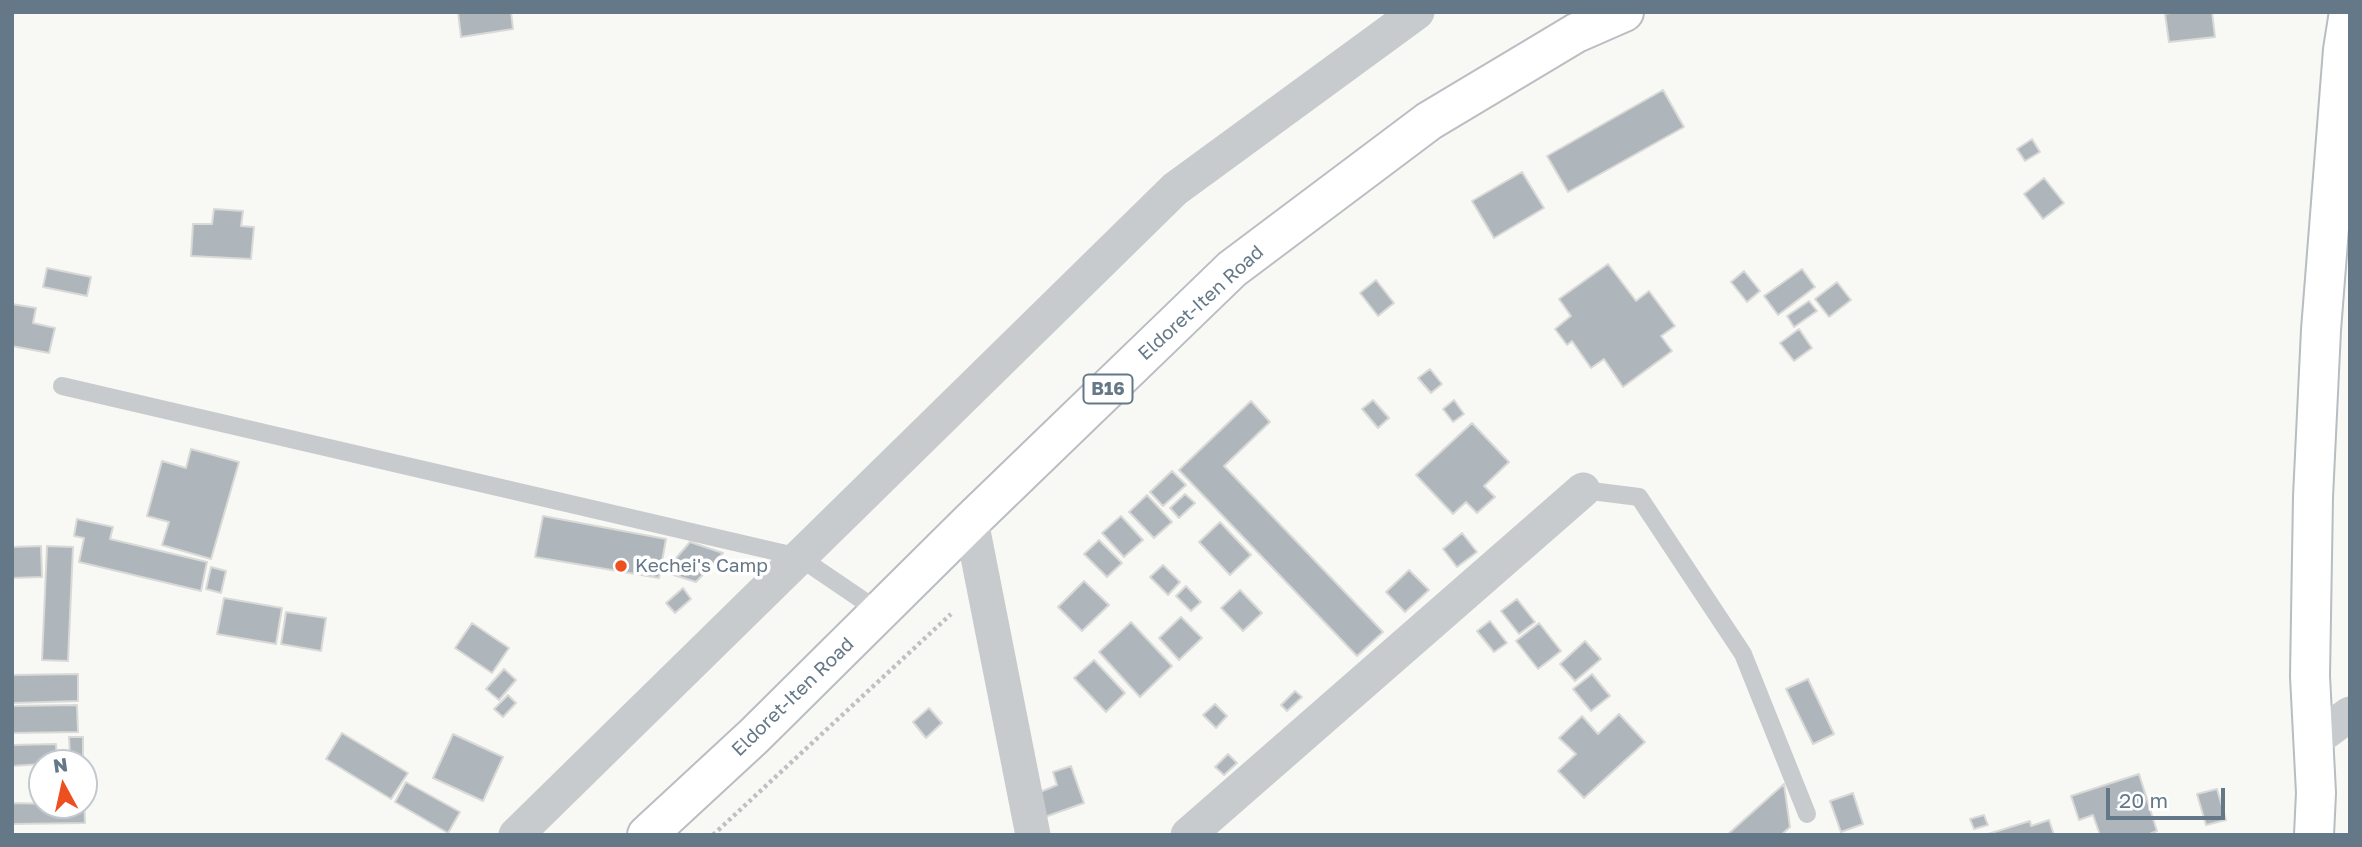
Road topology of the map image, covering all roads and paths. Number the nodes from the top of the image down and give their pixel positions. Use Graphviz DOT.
graph roads {
  1 [pos="1417,12"];
  2 [pos="1624,12"];
  3 [pos="2348,12"];
  4 [pos="62,386"];
  5 [pos="1583,491"];
  6 [pos="971,521"];
  7 [pos="799,557"];
  8 [pos="982,585"];
  9 [pos="880,612"];
  10 [pos="2350,714"];
  11 [pos="2313,741"];
  12 [pos="1807,814"];
  13 [pos="516,835"];
  14 [pos="647,835"];
  15 [pos="713,835"];
  16 [pos="1032,835"];
  17 [pos="1188,835"];
  18 [pos="2314,835"];
  1 -- 7 [label="street"];
  2 -- 6 [label="main road, Eldoret-Iten Road / B16"];
  3 -- 11 [label="main road"];
  4 -- 7 [label="lane"];
  5 -- 12 [label="lane"];
  5 -- 17 [label="street"];
  6 -- 8 [label="street"];
  6 -- 9 [label="main road, Eldoret-Iten Road / B16"];
  7 -- 9 [label="lane"];
  7 -- 13 [label="street"];
  8 -- 15 [label="path"];
  8 -- 16 [label="street"];
  9 -- 14 [label="main road, Eldoret-Iten Road / B16"];
  10 -- 11 [label="street"];
  11 -- 18 [label="main road"];
}
